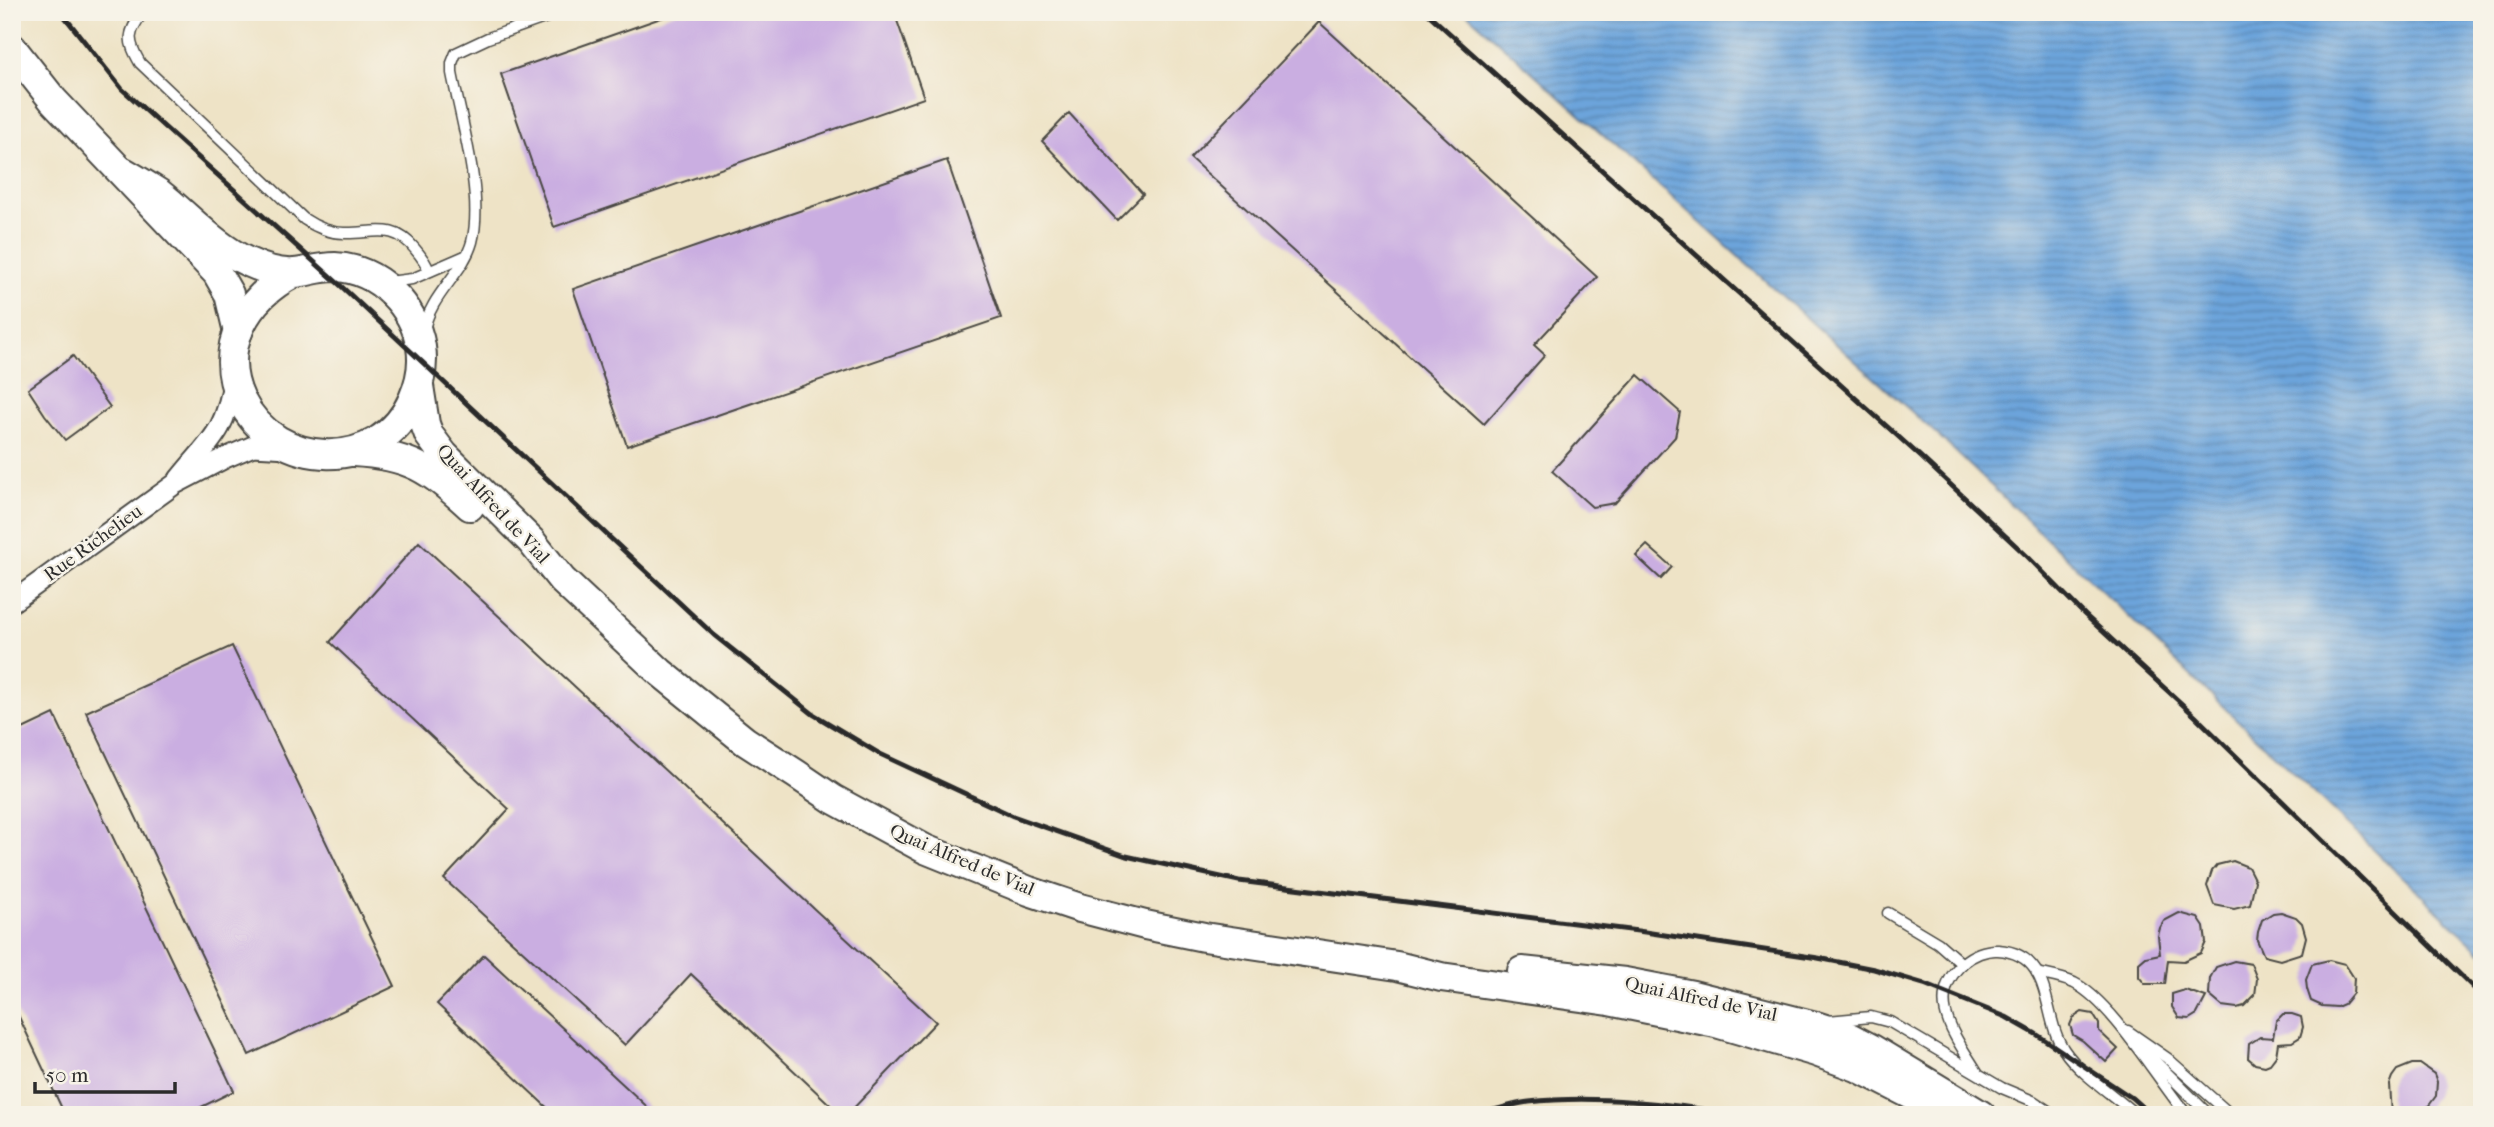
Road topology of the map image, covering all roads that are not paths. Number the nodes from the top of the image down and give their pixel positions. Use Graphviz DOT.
graph roads {
  1 [pos="143,12"];
  2 [pos="561,12"];
  3 [pos="12,48"];
  4 [pos="124,172"];
  5 [pos="465,256"];
  6 [pos="429,271"];
  7 [pos="294,273"];
  8 [pos="382,284"];
  9 [pos="238,332"];
  10 [pos="421,348"];
  11 [pos="234,374"];
  12 [pos="419,386"];
  13 [pos="290,448"];
  14 [pos="353,452"];
  15 [pos="175,484"];
  16 [pos="562,580"];
  17 [pos="12,602"];
  18 [pos="1888,913"];
  19 [pos="1962,964"];
  20 [pos="1397,966"];
  21 [pos="2037,973"];
  22 [pos="1808,1024"];
  23 [pos="2119,1024"];
  24 [pos="1977,1072"];
  25 [pos="1951,1115"];
  26 [pos="1981,1115"];
  27 [pos="2054,1115"];
  28 [pos="2136,1115"];
  29 [pos="2187,1115"];
  30 [pos="2209,1115"];
  31 [pos="2231,1115"];
  1 -- 6 [label="lane"];
  2 -- 5 [label="lane"];
  3 -- 4 [label="main road"];
  4 -- 7 [label="main road"];
  4 -- 9 [label="main road"];
  5 -- 6 [label="lane"];
  5 -- 10 [label="lane"];
  6 -- 8 [label="lane"];
  7 -- 8 [label="main road"];
  7 -- 9 [label="main road"];
  8 -- 10 [label="main road"];
  9 -- 11 [label="main road"];
  10 -- 12 [label="main road"];
  11 -- 13 [label="main road"];
  11 -- 15 [label="street, Rue Richelieu"];
  12 -- 14 [label="main road"];
  12 -- 16 [label="main road, Quai Alfred de Vial"];
  13 -- 14 [label="main road"];
  13 -- 15 [label="street, Rue Richelieu"];
  14 -- 16 [label="main road, Quai Alfred de Vial"];
  15 -- 17 [label="street, Rue Richelieu"];
  16 -- 20 [label="main road, Quai Alfred de Vial"];
  18 -- 19 [label="lane"];
  19 -- 21 [label="lane"];
  19 -- 24 [label="lane"];
  20 -- 22 [label="main road, Quai Alfred de Vial"];
  20 -- 25 [label="main road, Quai Alfred de Vial"];
  21 -- 23 [label="lane"];
  21 -- 28 [label="lane"];
  22 -- 24 [label="lane"];
  22 -- 26 [label="main road, Quai Alfred de Vial"];
  23 -- 29 [label="lane"];
  23 -- 30 [label="lane"];
  23 -- 31 [label="lane"];
  24 -- 27 [label="lane"];
}
